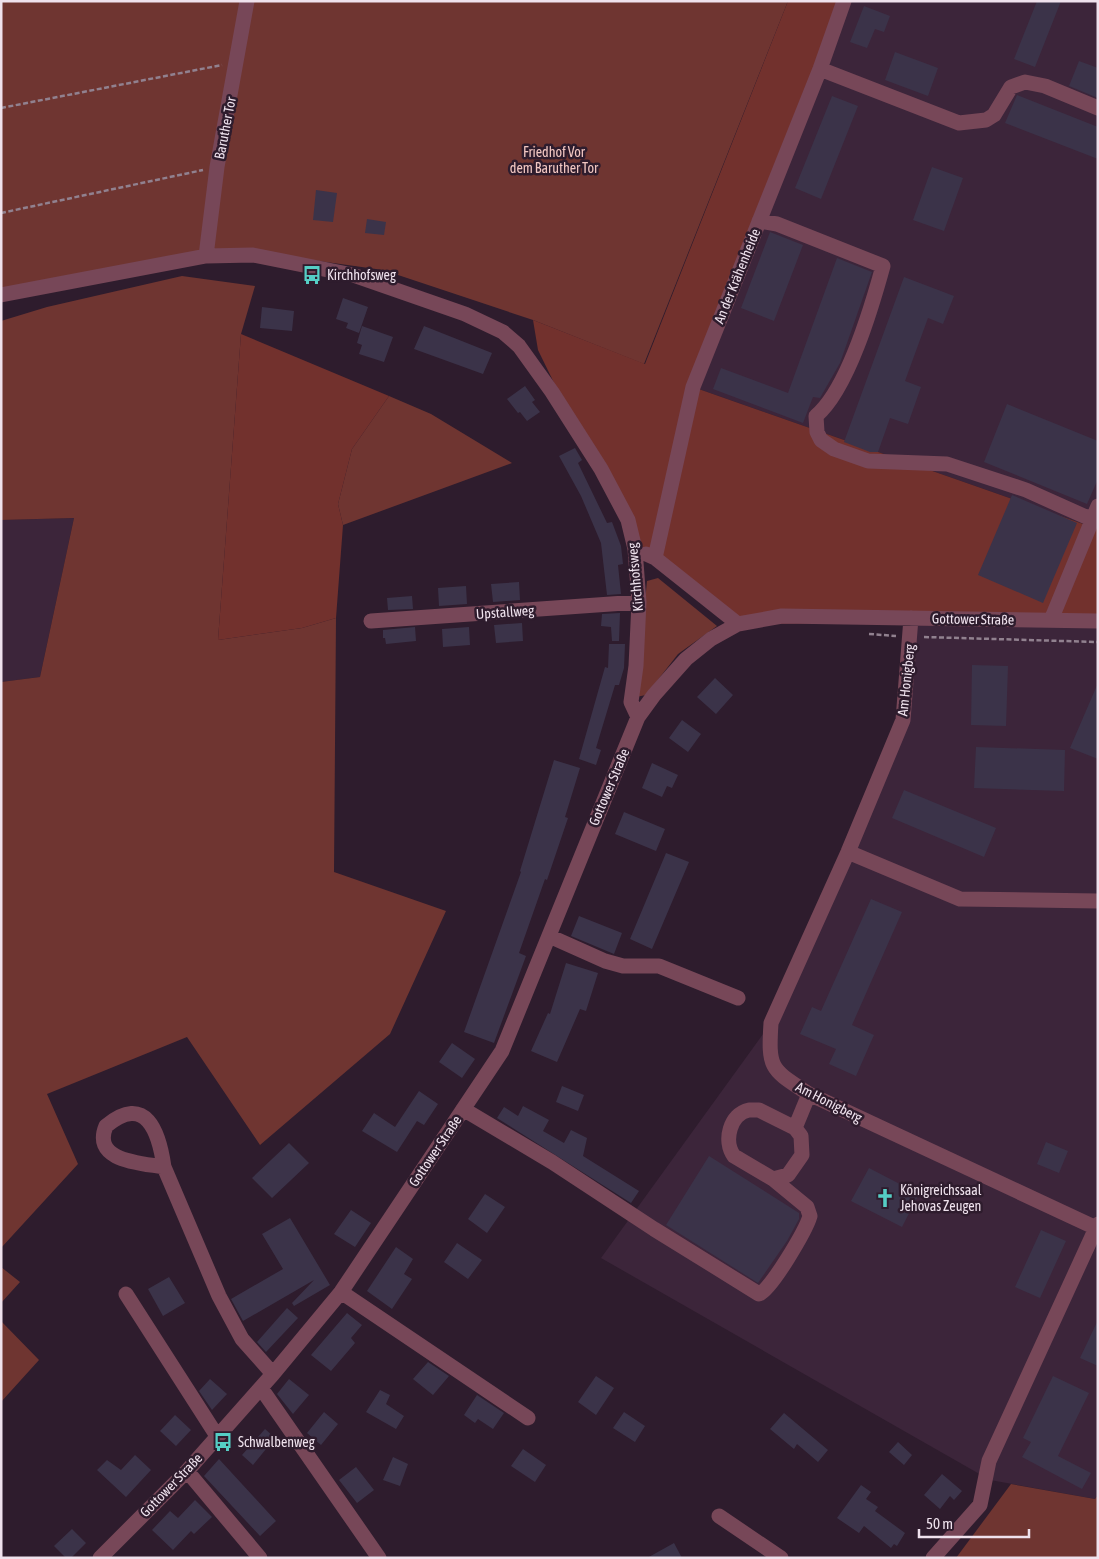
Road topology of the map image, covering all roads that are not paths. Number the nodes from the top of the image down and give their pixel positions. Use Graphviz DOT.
graph roads {
  1 [pos="247,1"];
  2 [pos="844,1"];
  3 [pos="820,69"];
  4 [pos="1098,108"];
  5 [pos="759,221"];
  6 [pos="206,256"];
  7 [pos="1,295"];
  8 [pos="1096,512"];
  9 [pos="635,549"];
  10 [pos="655,558"];
  11 [pos="639,602"];
  12 [pos="911,618"];
  13 [pos="1051,620"];
  14 [pos="371,621"];
  15 [pos="1098,621"];
  16 [pos="738,624"];
  17 [pos="638,718"];
  18 [pos="848,852"];
  19 [pos="1098,901"];
  20 [pos="549,936"];
  21 [pos="738,998"];
  22 [pos="809,1094"];
  23 [pos="463,1109"];
  24 [pos="795,1128"];
  25 [pos="164,1167"];
  26 [pos="773,1179"];
  27 [pos="1097,1226"];
  28 [pos="341,1292"];
  29 [pos="126,1294"];
  30 [pos="273,1374"];
  31 [pos="261,1388"];
  32 [pos="528,1418"];
  33 [pos="217,1436"];
  34 [pos="186,1471"];
  35 [pos="719,1516"];
  36 [pos="100,1558"];
  37 [pos="260,1558"];
  38 [pos="379,1558"];
  39 [pos="781,1558"];
  40 [pos="933,1558"];
  1 -- 6 [label="street, Baruther Tor"];
  2 -- 3 [label="street, An der Krähenheide"];
  3 -- 4 [label="street"];
  3 -- 5 [label="street, An der Krähenheide"];
  5 -- 8 [label="street"];
  5 -- 10 [label="street, An der Krähenheide"];
  6 -- 7 [label="street, Kirchhofsweg"];
  6 -- 9 [label="street, Kirchhofsweg"];
  8 -- 13 [label="street"];
  9 -- 10 [label="street"];
  9 -- 11 [label="street, Kirchhofsweg"];
  10 -- 16 [label="street"];
  11 -- 14 [label="street, Upstallweg"];
  11 -- 17 [label="street, Kirchhofsweg"];
  12 -- 13 [label="street, Gottower Straße"];
  12 -- 16 [label="street, Gottower Straße"];
  12 -- 18 [label="street, Am Honigberg"];
  13 -- 15 [label="street, Gottower Straße"];
  16 -- 17 [label="street, Gottower Straße"];
  17 -- 20 [label="street, Gottower Straße"];
  18 -- 19 [label="street"];
  18 -- 22 [label="street, Am Honigberg"];
  20 -- 21 [label="street"];
  20 -- 23 [label="street, Gottower Straße"];
  22 -- 24 [label="street"];
  22 -- 27 [label="street, Am Honigberg"];
  23 -- 26 [label="street"];
  23 -- 28 [label="street, Gottower Straße"];
  24 -- 26 [label="street"];
  24 -- 26 [label="street"];
  25 -- 30 [label="street"];
  27 -- 40 [label="street"];
  28 -- 30 [label="street, Gottower Straße"];
  28 -- 32 [label="street"];
  29 -- 33 [label="street"];
  30 -- 31 [label="street, Gottower Straße"];
  31 -- 33 [label="street, Gottower Straße"];
  31 -- 38 [label="street"];
  33 -- 34 [label="street, Gottower Straße"];
  34 -- 36 [label="street, Gottower Straße"];
  34 -- 37 [label="street"];
  35 -- 39 [label="street"];
}
